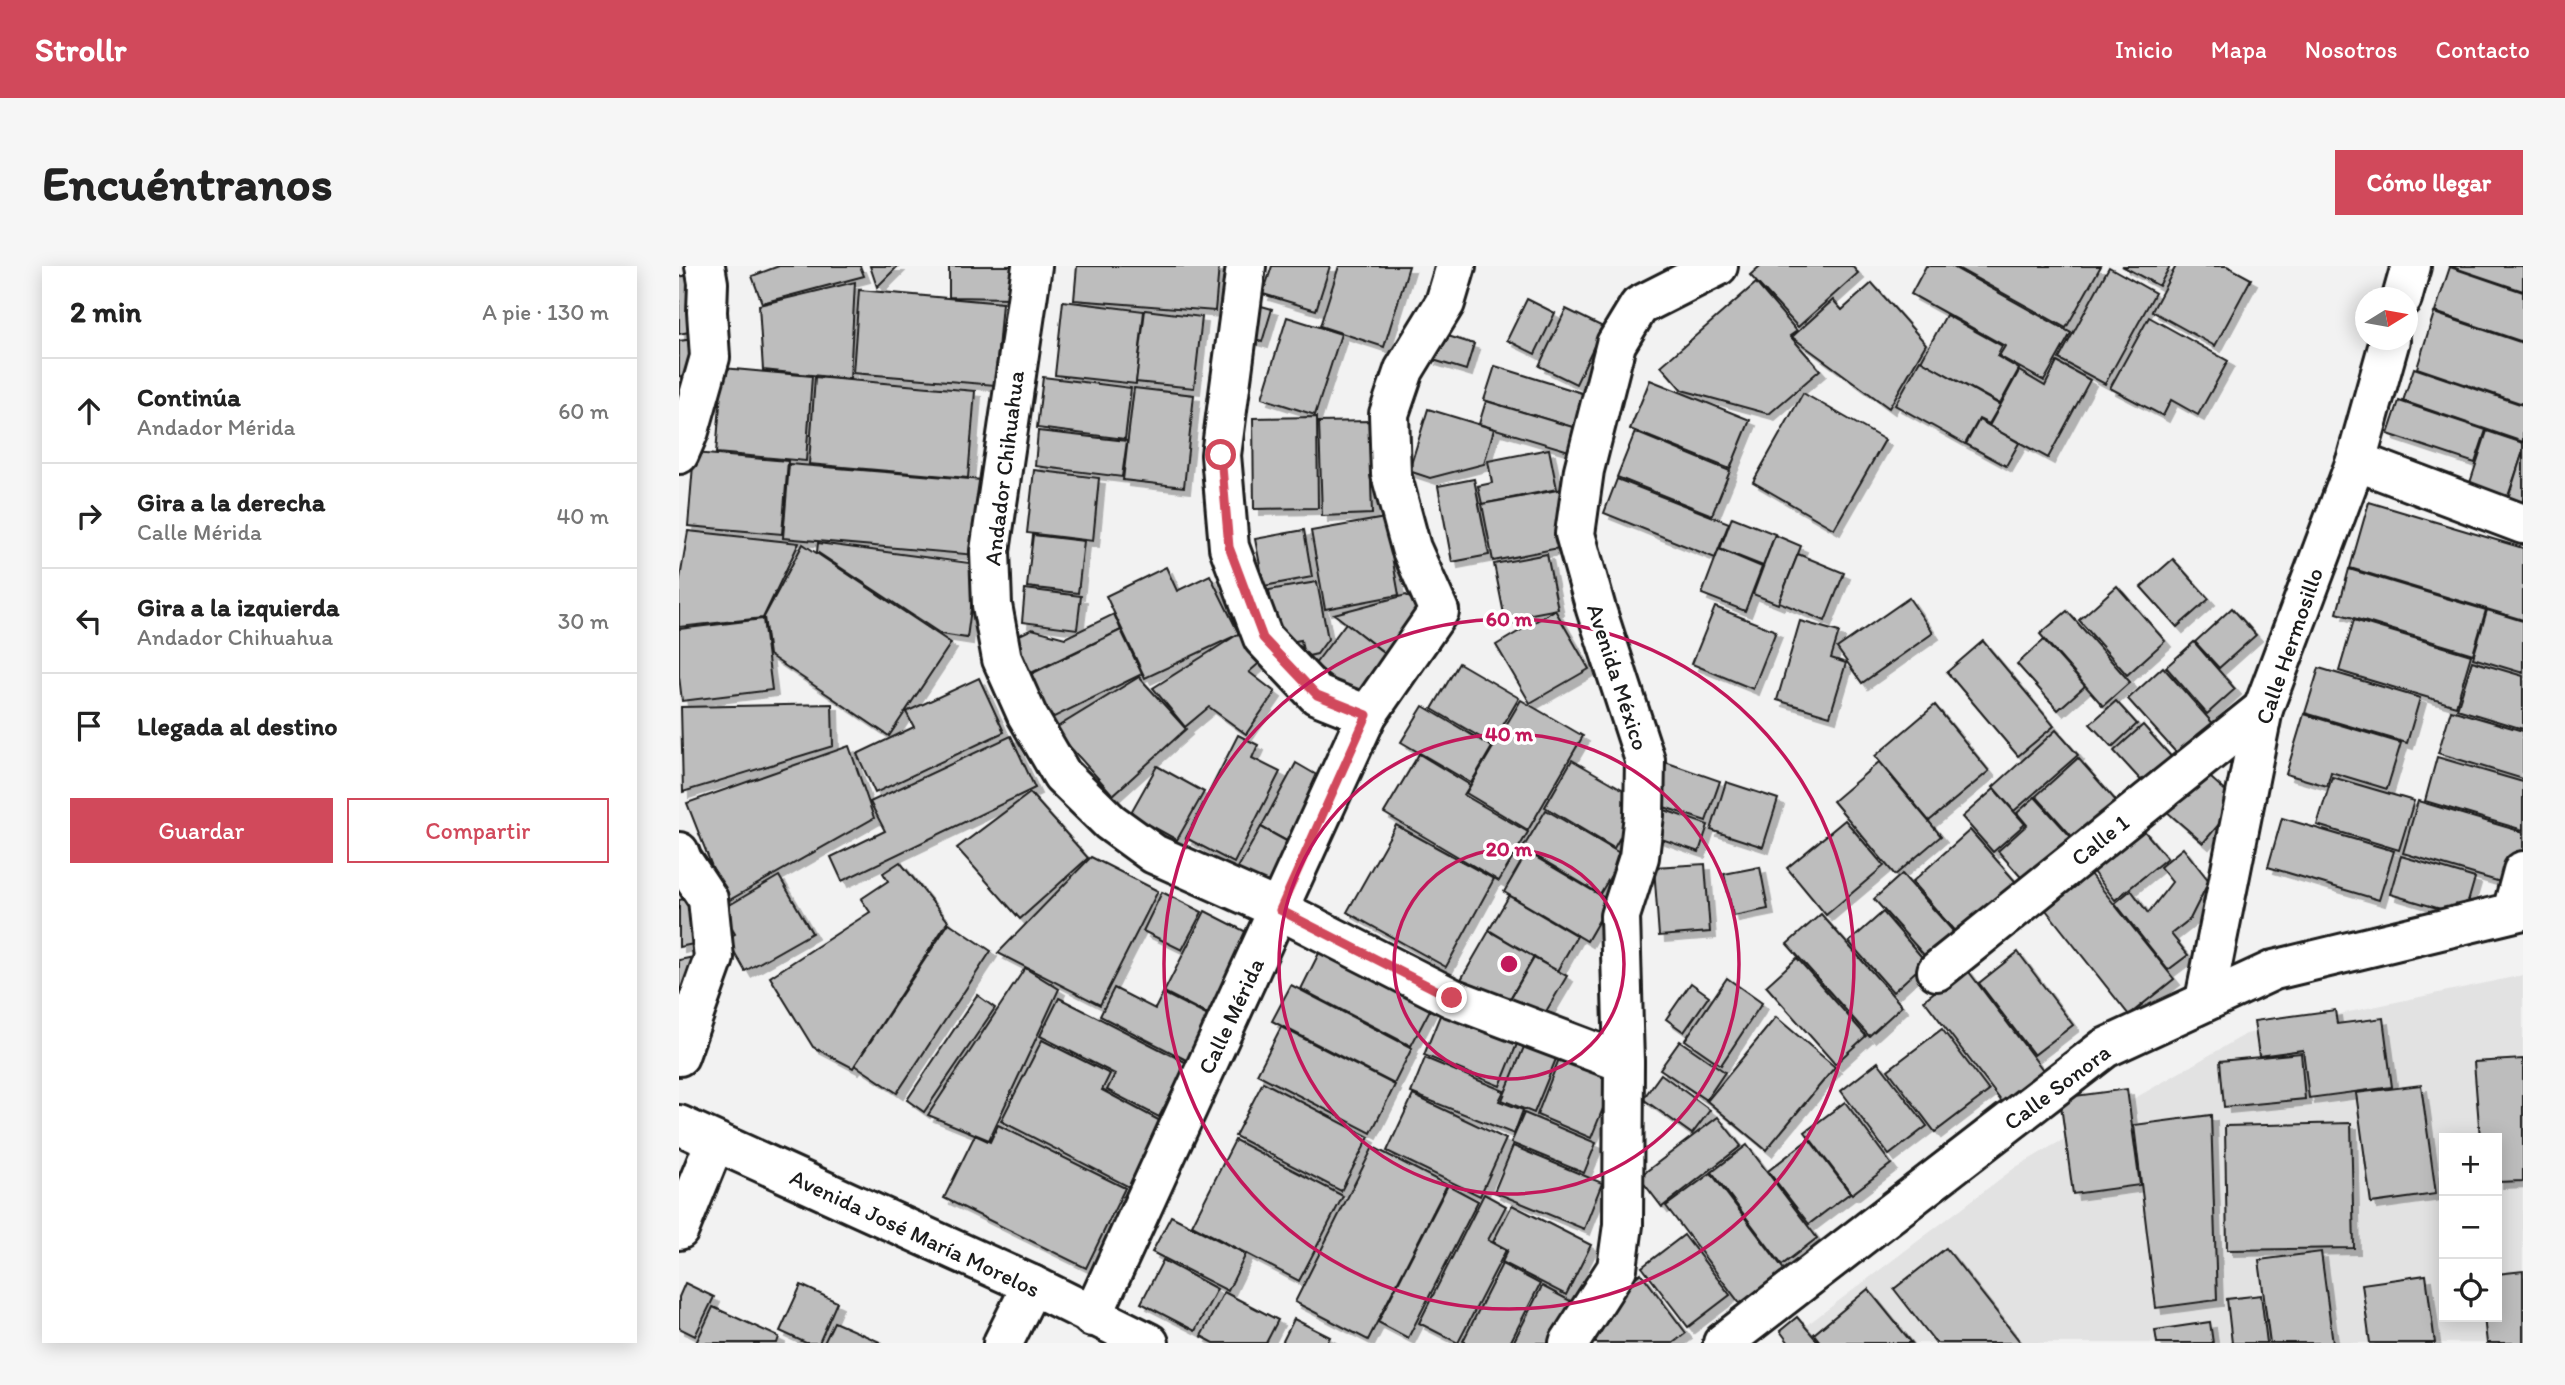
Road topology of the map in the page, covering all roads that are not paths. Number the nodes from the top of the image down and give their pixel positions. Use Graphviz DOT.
graph roads {
  1 [pos="705,266"];
  2 [pos="1032,266"];
  3 [pos="1246,266"];
  4 [pos="1456,266"];
  5 [pos="1719,266"];
  6 [pos="2411,266"];
  7 [pos="2405,287"];
  8 [pos="2387,350"];
  9 [pos="679,454"];
  10 [pos="2356,461"];
  11 [pos="2523,524"];
  12 [pos="2263,709"];
  13 [pos="1367,715"];
  14 [pos="679,852"];
  15 [pos="2523,871"];
  16 [pos="1280,910"];
  17 [pos="2518,911"];
  18 [pos="1937,971"];
  19 [pos="2205,1000"];
  20 [pos="679,1056"];
  21 [pos="1624,1063"];
  22 [pos="679,1125"];
  23 [pos="715,1142"];
  24 [pos="679,1230"];
  25 [pos="1032,1285"];
  26 [pos="1093,1317"];
  27 [pos="1003,1343"];
  28 [pos="1149,1343"];
  29 [pos="1569,1343"];
  30 [pos="1723,1343"];
  1 -- 9 [label="street"];
  2 -- 16 [label="street, Andador Chihuahua"];
  3 -- 13 [label="street"];
  4 -- 13 [label="street, Calle Mérida"];
  5 -- 21 [label="street, Avenida México"];
  6 -- 7 [label="street"];
  8 -- 10 [label="street, Calle Hermosillo"];
  10 -- 11 [label="street"];
  10 -- 12 [label="street, Calle Hermosillo"];
  12 -- 18 [label="street, Calle 1"];
  12 -- 19 [label="street, Calle Hermosillo"];
  13 -- 16 [label="street, Calle Mérida"];
  14 -- 20 [label="street"];
  15 -- 17 [label="street"];
  16 -- 21 [label="street, Andador Chihuahua"];
  16 -- 26 [label="street, Calle Mérida"];
  17 -- 19 [label="street, Calle Sonora"];
  19 -- 30 [label="street, Calle Sonora"];
  21 -- 29 [label="street, Avenida México"];
  22 -- 23 [label="street, Avenida José María Morelos"];
  23 -- 24 [label="street"];
  23 -- 25 [label="street, Avenida José María Morelos"];
  25 -- 26 [label="street, Avenida José María Morelos"];
  25 -- 27 [label="street"];
  26 -- 28 [label="street, Avenida José María Morelos"];
}
